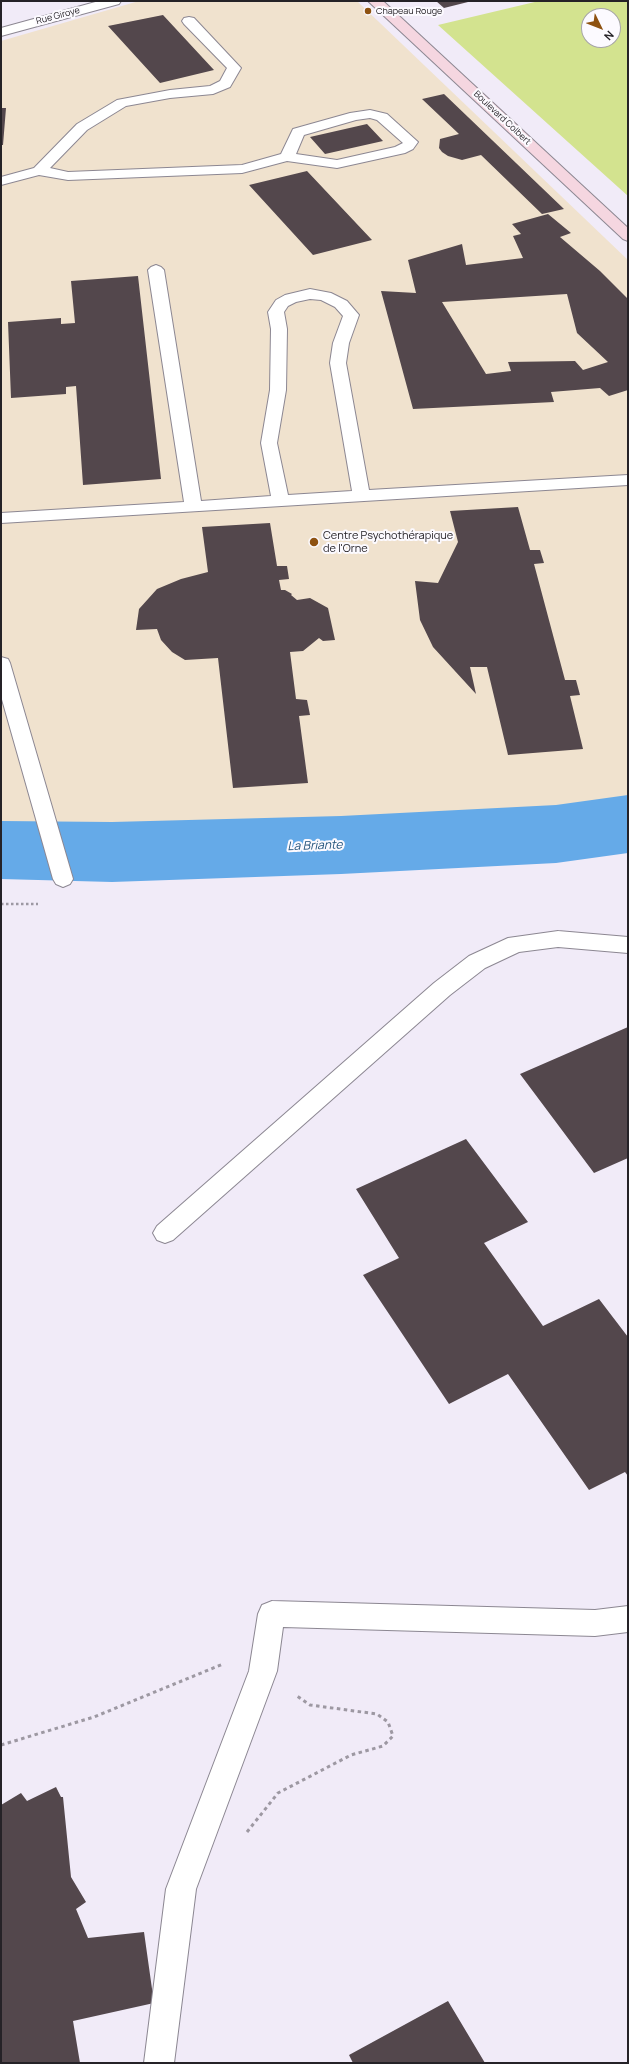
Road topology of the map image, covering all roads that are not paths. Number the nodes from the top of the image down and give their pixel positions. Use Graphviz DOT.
graph roads {
  1 [pos="114,1"];
  2 [pos="375,1"];
  3 [pos="189,21"];
  4 [pos="1,32"];
  5 [pos="287,157"];
  6 [pos="39,171"];
  7 [pos="1,181"];
  8 [pos="628,236"];
  9 [pos="156,270"];
  10 [pos="628,480"];
  11 [pos="360,496"];
  12 [pos="281,501"];
  13 [pos="193,506"];
  14 [pos="1,518"];
  15 [pos="1,663"];
  16 [pos="63,879"];
  17 [pos="628,945"];
  18 [pos="165,1233"];
  19 [pos="628,1619"];
  20 [pos="158,2063"];
  1 -- 4 [label="street, Rue Giroye"];
  2 -- 8 [label="main road, Boulevard Colbert"];
  3 -- 6 [label="street"];
  5 -- 5 [label="street"];
  5 -- 6 [label="street"];
  6 -- 7 [label="street"];
  9 -- 13 [label="street"];
  10 -- 11 [label="street"];
  11 -- 12 [label="street"];
  11 -- 12 [label="street"];
  12 -- 13 [label="street"];
  13 -- 14 [label="street"];
  15 -- 16 [label="street"];
  17 -- 18 [label="street"];
  19 -- 20 [label="street"];
}
